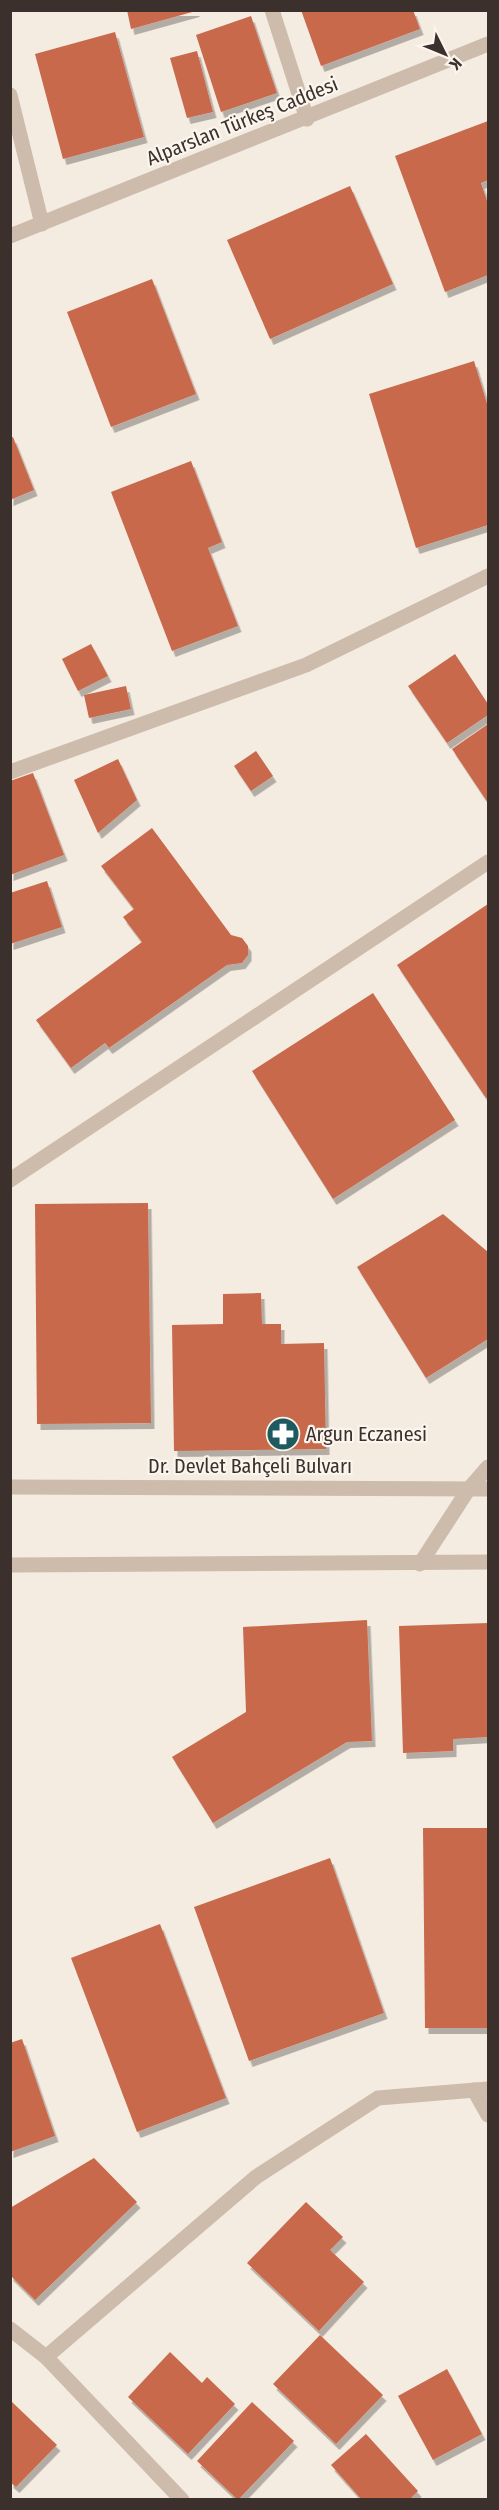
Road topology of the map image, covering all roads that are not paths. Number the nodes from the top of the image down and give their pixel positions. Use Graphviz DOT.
graph roads {
  1 [pos="272,10"];
  2 [pos="489,44"];
  3 [pos="10,95"];
  4 [pos="307,119"];
  5 [pos="42,224"];
  6 [pos="10,236"];
  7 [pos="489,576"];
  8 [pos="10,772"];
  9 [pos="489,862"];
  10 [pos="10,1180"];
  11 [pos="489,1467"];
  12 [pos="10,1486"];
  13 [pos="489,1489"];
  14 [pos="468,1490"];
  15 [pos="489,1562"];
  16 [pos="420,1564"];
  17 [pos="10,1565"];
  18 [pos="481,2090"];
  19 [pos="489,2115"];
  20 [pos="10,2330"];
  21 [pos="46,2357"];
  22 [pos="182,2499"];
  1 -- 4 [label="street"];
  2 -- 4 [label="street, Alparslan Türkeş Caddesi"];
  3 -- 5 [label="street"];
  4 -- 5 [label="street, Alparslan Türkeş Caddesi"];
  5 -- 6 [label="street, Alparslan Türkeş Caddesi"];
  7 -- 8 [label="street"];
  9 -- 10 [label="street"];
  11 -- 14 [label="street"];
  12 -- 14 [label="street, Dr. Devlet Bahçeli Bulvarı"];
  13 -- 14 [label="street, Dr. Devlet Bahçeli Bulvarı"];
  14 -- 16 [label="street"];
  15 -- 16 [label="street"];
  16 -- 17 [label="street"];
  18 -- 19 [label="street"];
  18 -- 21 [label="street"];
  20 -- 21 [label="street"];
  21 -- 22 [label="street"];
}
